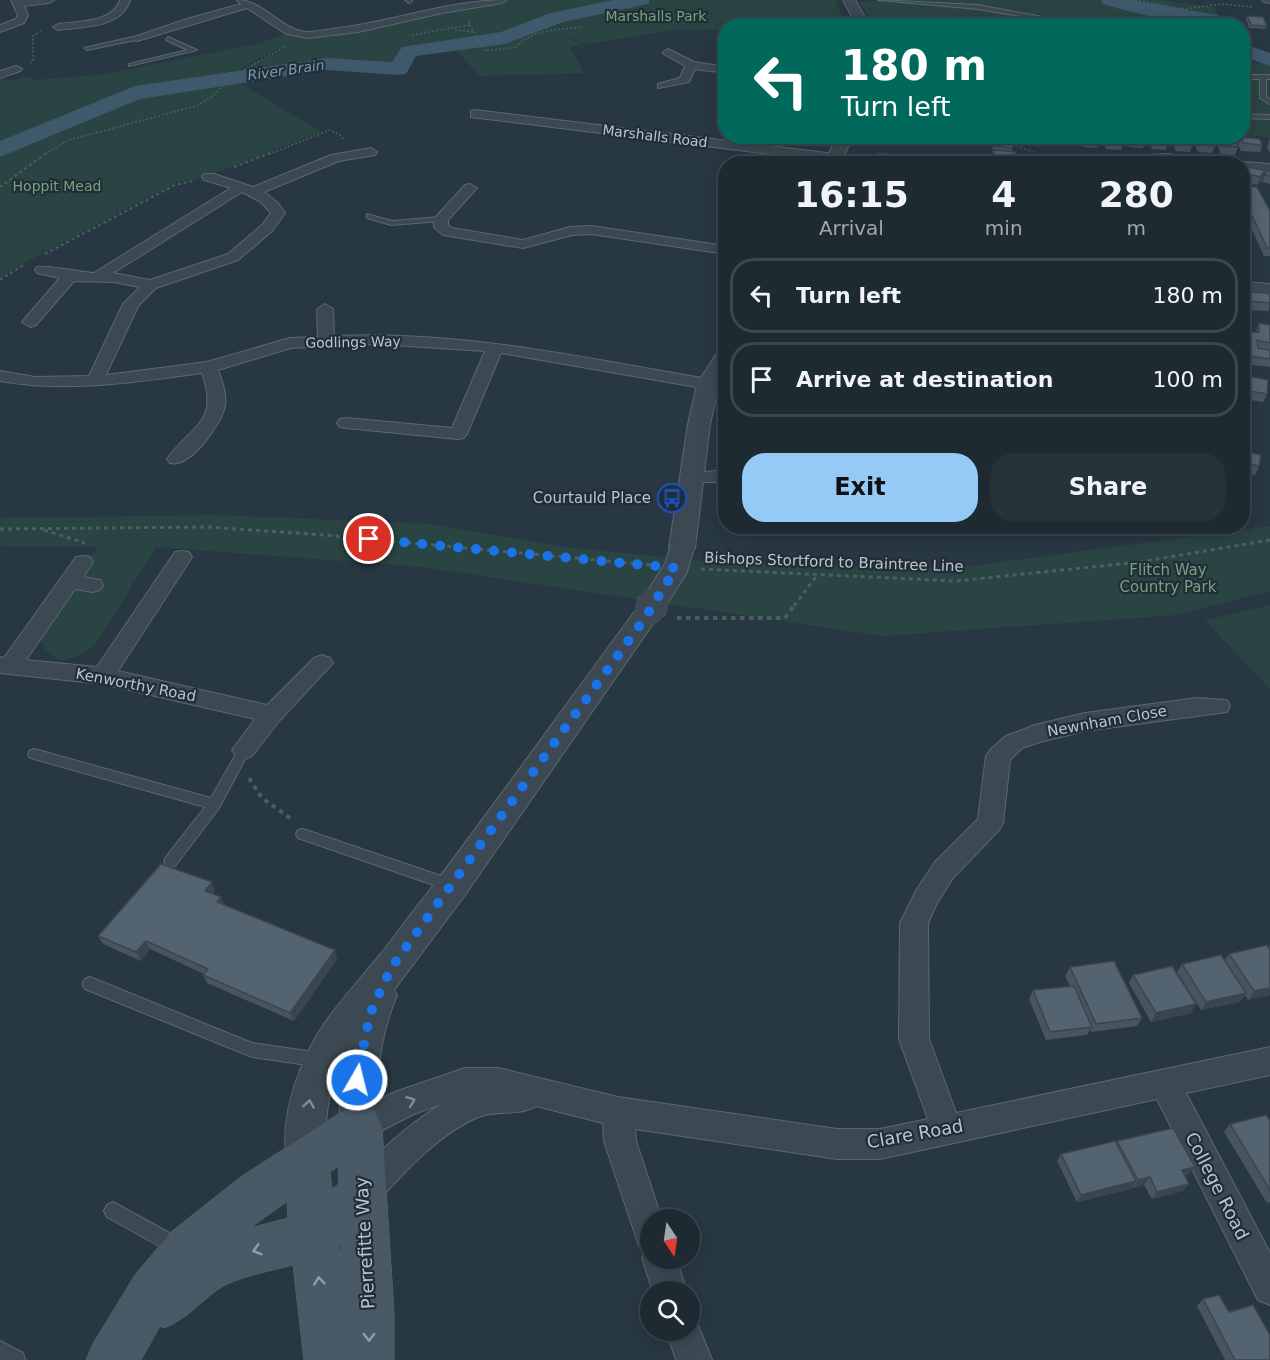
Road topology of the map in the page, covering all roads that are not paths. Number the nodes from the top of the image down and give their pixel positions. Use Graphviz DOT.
graph roads {
  1 [pos="50,0"];
  2 [pos="125,0"];
  3 [pos="502,0"];
  4 [pos="849,0"];
  5 [pos="881,0"];
  6 [pos="17,2"];
  7 [pos="245,3"];
  8 [pos="859,18"];
  9 [pos="1042,18"];
  10 [pos="58,27"];
  11 [pos="0,29"];
  12 [pos="154,33"];
  13 [pos="133,39"];
  14 [pos="168,39"];
  15 [pos="87,48"];
  16 [pos="669,52"];
  17 [pos="131,65"];
  18 [pos="691,65"];
  19 [pos="718,69"];
  20 [pos="1250,77"];
  21 [pos="1267,78"];
  22 [pos="662,86"];
  23 [pos="1270,102"];
  24 [pos="475,114"];
  25 [pos="1250,116"];
  26 [pos="1270,117"];
  27 [pos="371,152"];
  28 [pos="795,156"];
  29 [pos="1250,166"];
  30 [pos="1270,168"];
  31 [pos="209,177"];
  32 [pos="471,188"];
  33 [pos="246,190"];
  34 [pos="370,216"];
  35 [pos="441,219"];
  36 [pos="718,249"];
  37 [pos="40,261"];
  38 [pos="70,276"];
  39 [pos="99,276"];
  40 [pos="151,285"];
  41 [pos="1250,287"];
  42 [pos="1270,289"];
  43 [pos="325,309"];
  44 [pos="30,322"];
  45 [pos="326,340"];
  46 [pos="495,347"];
  47 [pos="208,367"];
  48 [pos="718,367"];
  49 [pos="4,380"];
  50 [pos="94,382"];
  51 [pos="708,384"];
  52 [pos="346,423"];
  53 [pos="176,459"];
  54 [pos="718,476"];
  55 [pos="693,478"];
  56 [pos="182,557"];
  57 [pos="83,562"];
  58 [pos="69,582"];
  59 [pos="93,585"];
  60 [pos="322,663"];
  61 [pos="5,665"];
  62 [pos="103,676"];
  63 [pos="1204,699"];
  64 [pos="272,714"];
  65 [pos="244,750"];
  66 [pos="34,754"];
  67 [pos="214,804"];
  68 [pos="303,834"];
  69 [pos="171,861"];
  70 [pos="453,885"];
  71 [pos="391,968"];
  72 [pos="90,984"];
  73 [pos="323,1060"];
  74 [pos="1270,1061"];
  75 [pos="1165,1084"];
  76 [pos="557,1097"];
  77 [pos="618,1112"];
  78 [pos="359,1127"];
  79 [pos="947,1130"];
  80 [pos="306,1162"];
  81 [pos="362,1195"];
  82 [pos="643,1209"];
  83 [pos="113,1210"];
  84 [pos="314,1235"];
  85 [pos="195,1261"];
  86 [pos="1270,1288"];
  87 [pos="687,1341"];
  88 [pos="0,1350"];
  89 [pos="119,1350"];
  90 [pos="16,1360"];
  91 [pos="330,1360"];
  92 [pos="368,1360"];
  93 [pos="694,1360"];
  1 -- 6 [label="street"];
  2 -- 10 [label="street"];
  3 -- 7 [label="street"];
  4 -- 8 [label="street"];
  5 -- 9 [label="lane"];
  6 -- 11 [label="street"];
  7 -- 12 [label="street"];
  12 -- 13 [label="street"];
  12 -- 14 [label="street"];
  13 -- 15 [label="lane"];
  14 -- 17 [label="lane"];
  16 -- 18 [label="street"];
  18 -- 19 [label="street"];
  18 -- 22 [label="street"];
  20 -- 21 [label="lane"];
  21 -- 23 [label="lane"];
  24 -- 28 [label="street, Marshalls Road"];
  25 -- 26 [label="lane"];
  27 -- 33 [label="street"];
  29 -- 30 [label="street"];
  31 -- 33 [label="street"];
  32 -- 35 [label="street"];
  33 -- 39 [label="street"];
  33 -- 40 [label="street"];
  34 -- 35 [label="lane"];
  35 -- 36 [label="street"];
  37 -- 38 [label="street"];
  38 -- 39 [label="street"];
  38 -- 44 [label="street"];
  39 -- 40 [label="street"];
  40 -- 50 [label="street"];
  41 -- 42 [label="street"];
  43 -- 45 [label="street"];
  45 -- 46 [label="street, Godlings Way"];
  45 -- 47 [label="street, Godlings Way"];
  46 -- 51 [label="street, Godlings Way"];
  46 -- 52 [label="street"];
  47 -- 50 [label="street, Godlings Way"];
  47 -- 53 [label="street"];
  48 -- 51 [label="street"];
  49 -- 50 [label="street, Godlings Way"];
  51 -- 55 [label="street"];
  54 -- 55 [label="street"];
  55 -- 70 [label="street, bridge"];
  56 -- 62 [label="street"];
  57 -- 58 [label="street"];
  58 -- 59 [label="street"];
  58 -- 61 [label="street"];
  60 -- 64 [label="street"];
  61 -- 62 [label="street, Kenworthy Road"];
  62 -- 64 [label="street, Kenworthy Road"];
  63 -- 79 [label="street, Newnham Close"];
  64 -- 65 [label="street"];
  65 -- 67 [label="lane"];
  66 -- 67 [label="lane"];
  67 -- 69 [label="lane"];
  68 -- 70 [label="lane"];
  70 -- 71 [label="street"];
  71 -- 73 [label="street"];
  71 -- 78 [label="street"];
  72 -- 73 [label="lane"];
  80 -- 73 [label="street, one-way"];
  74 -- 75 [label="street, Clare Road"];
  75 -- 79 [label="street, Clare Road"];
  75 -- 86 [label="street, College Road"];
  76 -- 77 [label="street, Clare Road"];
  78 -- 76 [label="street, Clare Road, one-way"];
  76 -- 81 [label="street, Clare Road"];
  77 -- 79 [label="street, Clare Road"];
  77 -- 82 [label="street"];
  78 -- 80 [label="main road"];
  78 -- 81 [label="main road, Pierrefitte Way"];
  80 -- 84 [label="main road"];
  80 -- 85 [label="main road"];
  81 -- 84 [label="main road"];
  81 -- 92 [label="main road, Pierrefitte Way, one-way"];
  83 -- 85 [label="lane"];
  84 -- 85 [label="main road, one-way"];
  91 -- 84 [label="main road, one-way"];
  85 -- 89 [label="main road"];
  87 -- 93 [label="street"];
  88 -- 90 [label="lane"];
}
